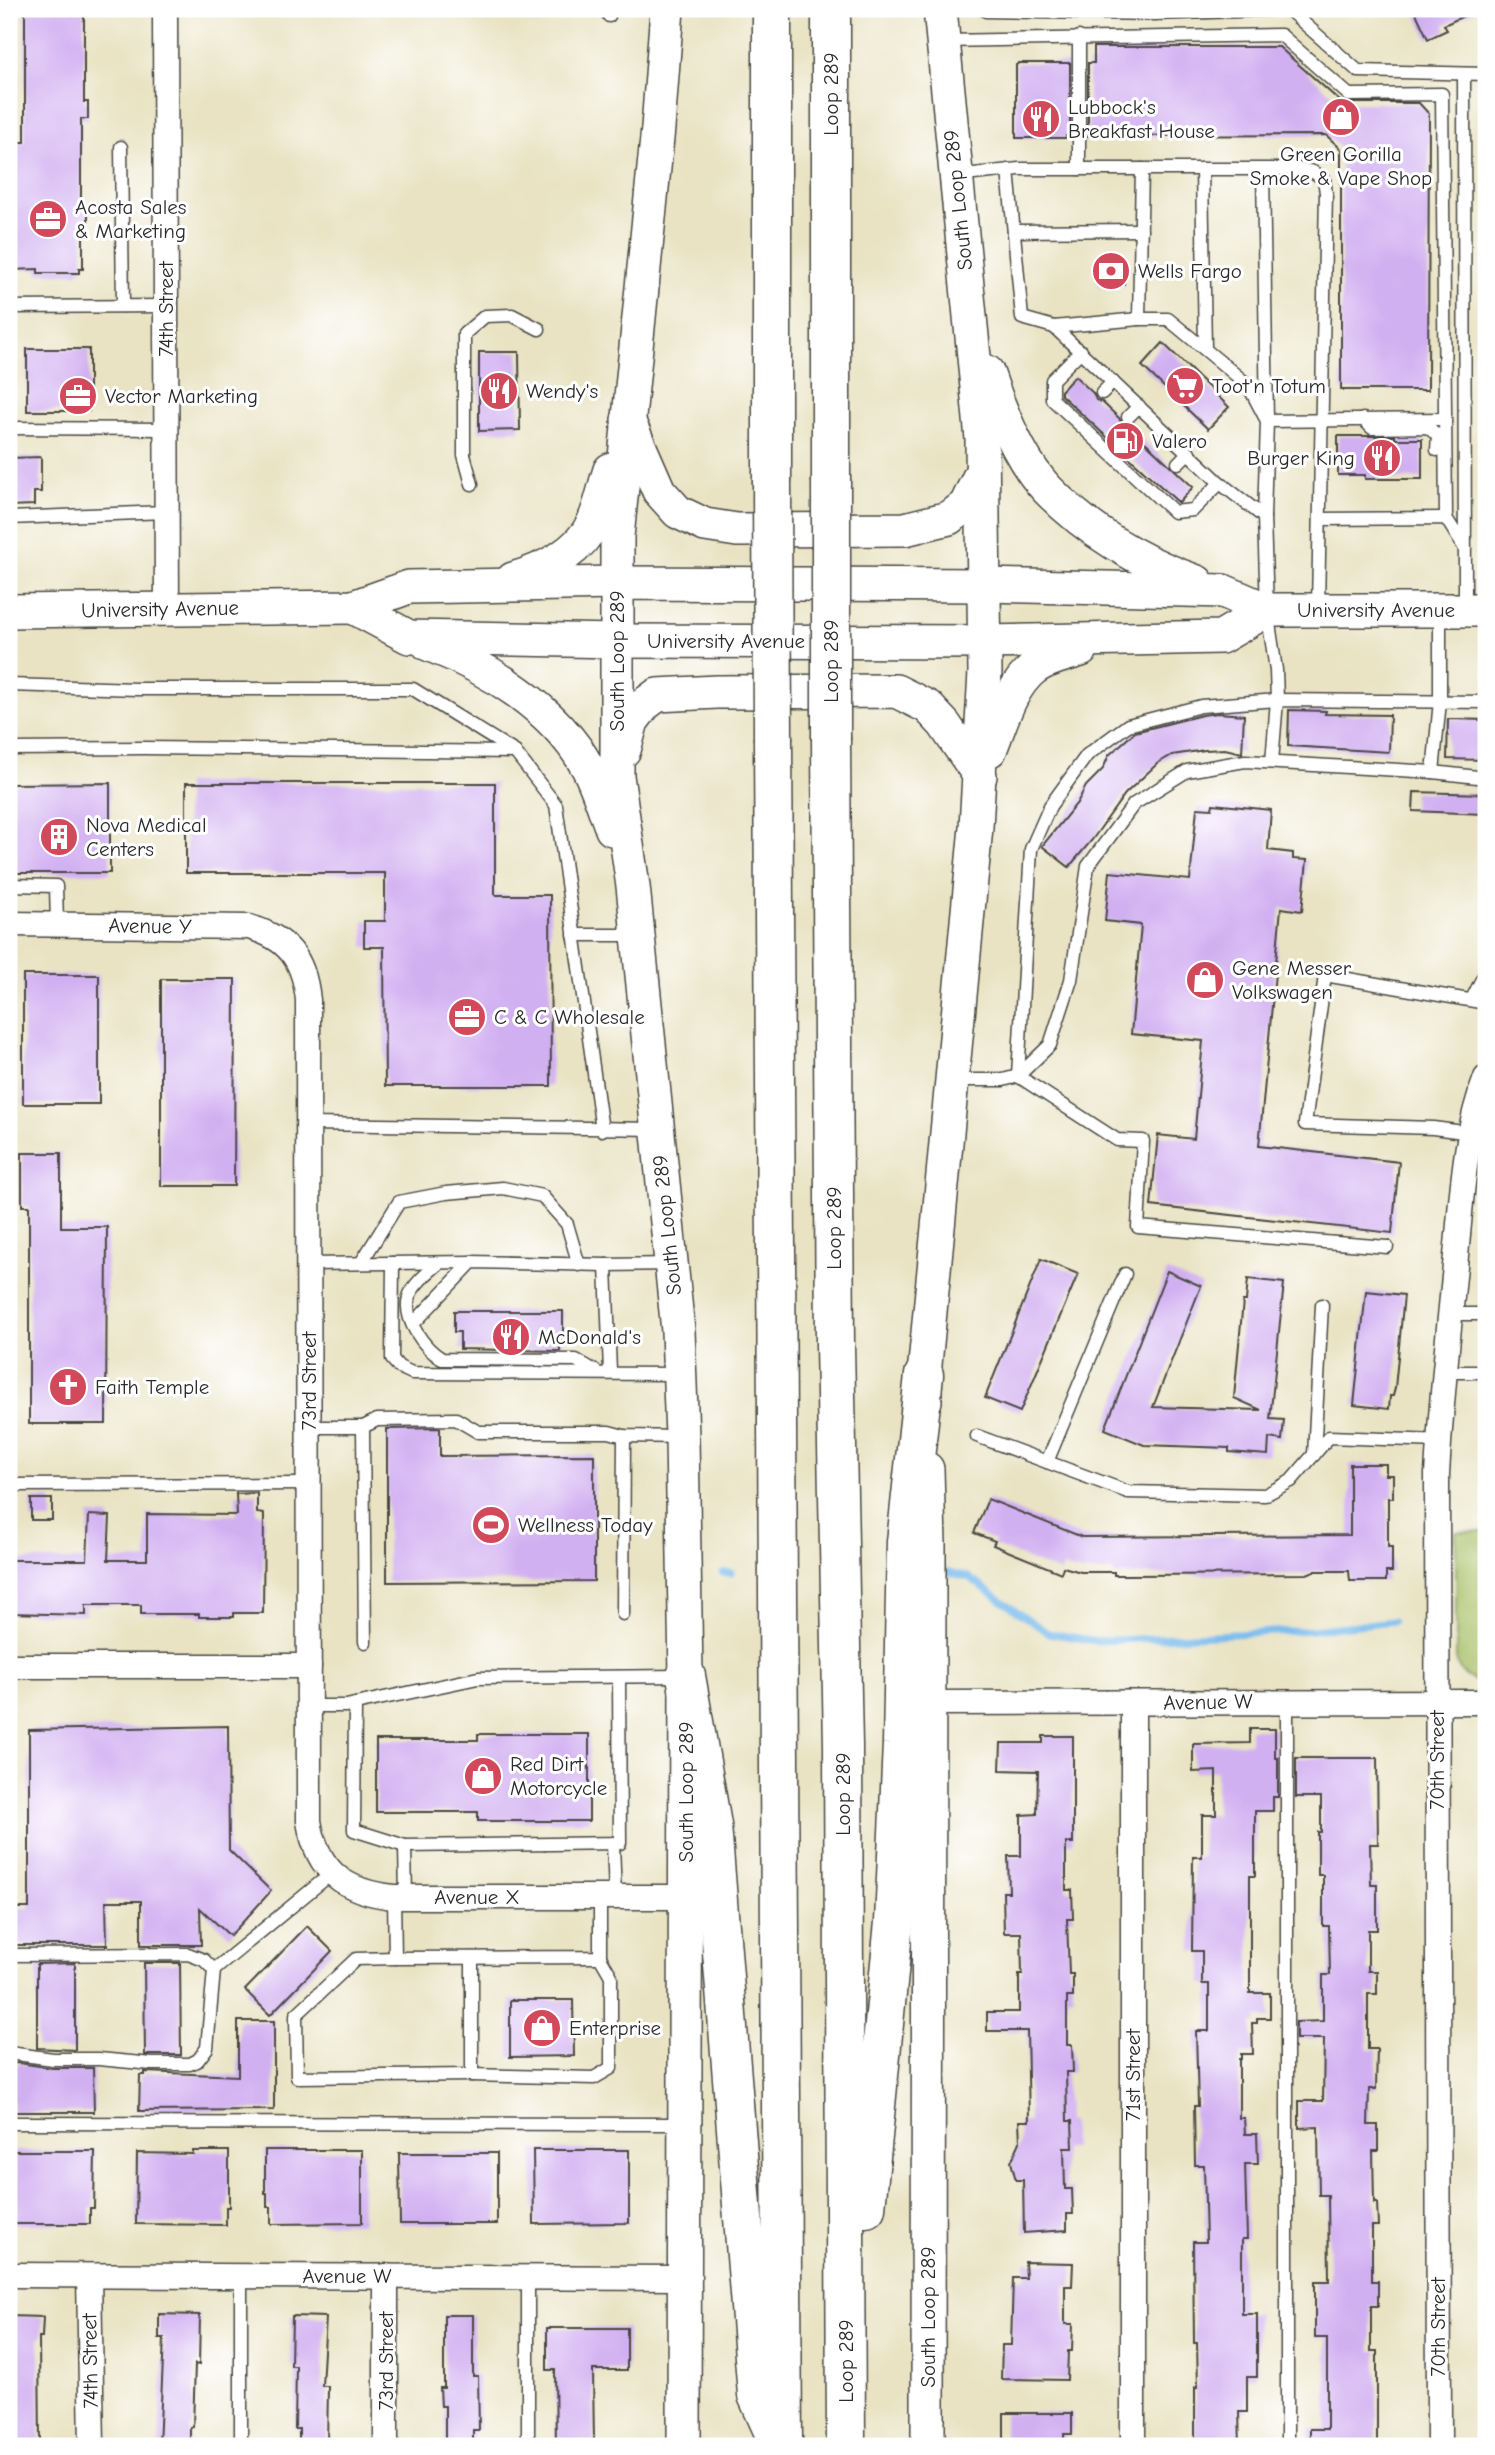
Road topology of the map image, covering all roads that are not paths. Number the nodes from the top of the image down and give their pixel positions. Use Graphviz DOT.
graph roads {
  1 [pos="165,9"];
  2 [pos="667,9"];
  3 [pos="772,9"];
  4 [pos="831,9"];
  5 [pos="986,9"];
  6 [pos="1248,10"];
  7 [pos="1289,10"];
  8 [pos="941,25"];
  9 [pos="1079,37"];
  10 [pos="1464,74"];
  11 [pos="1486,74"];
  12 [pos="121,147"];
  13 [pos="1079,169"];
  14 [pos="1142,169"];
  15 [pos="1202,169"];
  16 [pos="1008,170"];
  17 [pos="1263,170"];
  18 [pos="956,176"];
  19 [pos="1141,230"];
  20 [pos="1014,231"];
  21 [pos="123,306"];
  22 [pos="166,306"];
  23 [pos="9,307"];
  24 [pos="1139,319"];
  25 [pos="970,323"];
  26 [pos="1054,327"];
  27 [pos="539,329"];
  28 [pos="1205,349"];
  29 [pos="1080,351"];
  30 [pos="1114,382"];
  31 [pos="1102,393"];
  32 [pos="1139,406"];
  33 [pos="1085,409"];
  34 [pos="1128,417"];
  35 [pos="628,418"];
  36 [pos="1321,419"];
  37 [pos="1363,419"];
  38 [pos="1444,419"];
  39 [pos="1075,420"];
  40 [pos="1267,421"];
  41 [pos="9,429"];
  42 [pos="165,429"];
  43 [pos="1111,434"];
  44 [pos="1101,444"];
  45 [pos="1189,452"];
  46 [pos="1135,456"];
  47 [pos="1178,463"];
  48 [pos="1124,466"];
  49 [pos="984,469"];
  50 [pos="1161,480"];
  51 [pos="1220,483"];
  52 [pos="472,484"];
  53 [pos="1150,491"];
  54 [pos="166,512"];
  55 [pos="1264,517"];
  56 [pos="9,518"];
  57 [pos="1446,518"];
  58 [pos="1320,519"];
  59 [pos="1465,549"];
  60 [pos="616,583"];
  61 [pos="492,585"];
  62 [pos="985,585"];
  63 [pos="1223,591"];
  64 [pos="353,607"];
  65 [pos="167,610"];
  66 [pos="1267,610"];
  67 [pos="1318,610"];
  68 [pos="9,611"];
  69 [pos="1464,611"];
  70 [pos="409,637"];
  71 [pos="617,641"];
  72 [pos="1111,641"];
  73 [pos="985,642"];
  74 [pos="9,685"];
  75 [pos="1277,700"];
  76 [pos="1440,701"];
  77 [pos="1486,702"];
  78 [pos="9,749"];
  79 [pos="515,752"];
  80 [pos="1272,762"];
  81 [pos="1433,772"];
  82 [pos="617,776"];
  83 [pos="980,776"];
  84 [pos="1486,778"];
  85 [pos="9,885"];
  86 [pos="633,886"];
  87 [pos="9,924"];
  88 [pos="57,924"];
  89 [pos="574,935"];
  90 [pos="636,935"];
  91 [pos="287,946"];
  92 [pos="1486,971"];
  93 [pos="1472,999"];
  94 [pos="1486,1003"];
  95 [pos="1018,1076"];
  96 [pos="1486,1078"];
  97 [pos="953,1080"];
  98 [pos="308,1124"];
  99 [pos="657,1129"];
  100 [pos="602,1130"];
  101 [pos="1471,1133"];
  102 [pos="1387,1247"];
  103 [pos="472,1262"];
  104 [pos="361,1263"];
  105 [pos="393,1263"];
  106 [pos="439,1263"];
  107 [pos="308,1264"];
  108 [pos="671,1264"];
  109 [pos="579,1265"];
  110 [pos="607,1265"];
  111 [pos="1125,1274"];
  112 [pos="1322,1305"];
  113 [pos="1450,1314"];
  114 [pos="1486,1314"];
  115 [pos="414,1323"];
  116 [pos="1444,1372"];
  117 [pos="1486,1372"];
  118 [pos="603,1373"];
  119 [pos="679,1374"];
  120 [pos="924,1375"];
  121 [pos="309,1427"];
  122 [pos="363,1427"];
  123 [pos="624,1436"];
  124 [pos="977,1436"];
  125 [pos="682,1437"];
  126 [pos="1439,1441"];
  127 [pos="1314,1456"];
  128 [pos="1047,1462"];
  129 [pos="309,1484"];
  130 [pos="9,1485"];
  131 [pos="623,1614"];
  132 [pos="365,1642"];
  133 [pos="9,1666"];
  134 [pos="309,1666"];
  135 [pos="619,1676"];
  136 [pos="685,1676"];
  137 [pos="1287,1701"];
  138 [pos="1437,1702"];
  139 [pos="1486,1702"];
  140 [pos="929,1703"];
  141 [pos="1133,1703"];
  142 [pos="355,1704"];
  143 [pos="309,1706"];
  144 [pos="613,1843"];
  145 [pos="405,1846"];
  146 [pos="332,1873"];
  147 [pos="400,1897"];
  148 [pos="608,1897"];
  149 [pos="685,1897"];
  150 [pos="9,1955"];
  151 [pos="600,1956"];
  152 [pos="395,1958"];
  153 [pos="472,1958"];
  154 [pos="214,1970"];
  155 [pos="9,2053"];
  156 [pos="472,2076"];
  157 [pos="9,2123"];
  158 [pos="685,2124"];
  159 [pos="9,2275"];
  160 [pos="89,2276"];
  161 [pos="241,2276"];
  162 [pos="386,2276"];
  163 [pos="528,2277"];
  164 [pos="684,2278"];
  165 [pos="846,2387"];
  166 [pos="92,2446"];
  167 [pos="241,2446"];
  168 [pos="386,2446"];
  169 [pos="528,2446"];
  170 [pos="684,2446"];
  171 [pos="782,2446"];
  172 [pos="846,2446"];
  173 [pos="928,2446"];
  174 [pos="1133,2446"];
  175 [pos="1287,2446"];
  176 [pos="1439,2446"];
  1 -- 22 [label="street, 74th Street"];
  2 -- 35 [label="main road, South Loop 289"];
  3 -- 171 [label="highway, bridge"];
  4 -- 165 [label="highway, Loop 289, bridge"];
  5 -- 6 [label="lane"];
  6 -- 7 [label="lane"];
  7 -- 10 [label="lane"];
  8 -- 9 [label="lane"];
  8 -- 18 [label="main road, South Loop 289"];
  9 -- 13 [label="lane"];
  9 -- 38 [label="lane"];
  10 -- 11 [label="lane"];
  10 -- 59 [label="lane"];
  12 -- 21 [label="lane"];
  13 -- 14 [label="lane"];
  13 -- 16 [label="lane"];
  14 -- 15 [label="lane"];
  14 -- 19 [label="lane"];
  15 -- 17 [label="lane"];
  15 -- 28 [label="lane"];
  16 -- 18 [label="lane"];
  16 -- 20 [label="lane"];
  17 -- 36 [label="lane"];
  17 -- 40 [label="lane"];
  18 -- 25 [label="main road, South Loop 289"];
  19 -- 20 [label="lane"];
  19 -- 24 [label="lane"];
  20 -- 26 [label="lane"];
  21 -- 22 [label="lane"];
  21 -- 23 [label="lane"];
  22 -- 42 [label="street, 74th Street"];
  24 -- 26 [label="lane"];
  24 -- 28 [label="lane"];
  25 -- 49 [label="main road, South Loop 289"];
  25 -- 63 [label="main road"];
  26 -- 29 [label="lane"];
  27 -- 52 [label="lane"];
  28 -- 40 [label="lane"];
  29 -- 30 [label="lane"];
  29 -- 39 [label="lane"];
  30 -- 31 [label="lane"];
  30 -- 32 [label="lane"];
  32 -- 34 [label="lane"];
  32 -- 45 [label="lane"];
  33 -- 39 [label="lane"];
  35 -- 49 [label="main road"];
  35 -- 60 [label="main road, South Loop 289"];
  35 -- 61 [label="main road"];
  36 -- 37 [label="lane"];
  36 -- 40 [label="lane"];
  36 -- 58 [label="lane"];
  37 -- 38 [label="lane"];
  37 -- 57 [label="lane"];
  38 -- 57 [label="lane"];
  39 -- 44 [label="lane"];
  40 -- 55 [label="lane"];
  41 -- 42 [label="lane"];
  42 -- 54 [label="street, 74th Street"];
  43 -- 44 [label="lane"];
  44 -- 48 [label="lane"];
  45 -- 47 [label="lane"];
  45 -- 51 [label="lane"];
  46 -- 48 [label="lane"];
  48 -- 53 [label="lane"];
  49 -- 62 [label="main road, South Loop 289"];
  50 -- 53 [label="lane"];
  51 -- 53 [label="lane"];
  51 -- 55 [label="lane"];
  54 -- 56 [label="lane"];
  54 -- 65 [label="street, 74th Street"];
  55 -- 66 [label="lane"];
  57 -- 58 [label="lane"];
  57 -- 59 [label="lane"];
  58 -- 67 [label="lane"];
  59 -- 69 [label="lane"];
  60 -- 61 [label="main road, University Avenue"];
  60 -- 62 [label="main road, University Avenue"];
  60 -- 71 [label="main road, South Loop 289"];
  61 -- 64 [label="main road, University Avenue"];
  62 -- 63 [label="main road, University Avenue"];
  62 -- 73 [label="main road, South Loop 289"];
  63 -- 66 [label="main road, University Avenue"];
  64 -- 65 [label="main road, University Avenue"];
  64 -- 70 [label="main road, University Avenue"];
  65 -- 68 [label="main road, University Avenue"];
  66 -- 67 [label="main road, University Avenue"];
  66 -- 72 [label="main road, University Avenue"];
  66 -- 75 [label="lane"];
  67 -- 69 [label="main road, University Avenue"];
  69 -- 76 [label="lane"];
  70 -- 71 [label="main road, University Avenue"];
  70 -- 86 [label="main road"];
  71 -- 73 [label="main road, University Avenue"];
  71 -- 82 [label="main road, South Loop 289"];
  72 -- 73 [label="main road, University Avenue"];
  72 -- 83 [label="main road"];
  73 -- 83 [label="main road, South Loop 289"];
  74 -- 79 [label="lane"];
  75 -- 76 [label="lane"];
  75 -- 80 [label="lane"];
  75 -- 95 [label="lane"];
  76 -- 77 [label="lane"];
  76 -- 81 [label="lane"];
  78 -- 79 [label="lane"];
  79 -- 89 [label="lane"];
  80 -- 81 [label="lane"];
  80 -- 95 [label="lane"];
  81 -- 84 [label="lane"];
  82 -- 83 [label="main road"];
  82 -- 86 [label="main road, South Loop 289"];
  83 -- 97 [label="main road, South Loop 289"];
  85 -- 88 [label="lane"];
  86 -- 90 [label="main road, South Loop 289"];
  87 -- 88 [label="street, Avenue Y"];
  88 -- 91 [label="street, Avenue Y"];
  89 -- 90 [label="lane"];
  89 -- 100 [label="lane"];
  90 -- 99 [label="main road, South Loop 289"];
  91 -- 98 [label="street, 73rd Street"];
  92 -- 93 [label="lane"];
  93 -- 94 [label="lane"];
  93 -- 101 [label="lane"];
  95 -- 97 [label="lane"];
  95 -- 102 [label="lane"];
  96 -- 101 [label="street, 70th Street"];
  97 -- 120 [label="main road, South Loop 289"];
  98 -- 100 [label="lane"];
  98 -- 107 [label="street, 73rd Street"];
  99 -- 100 [label="lane"];
  99 -- 108 [label="main road, South Loop 289"];
  101 -- 113 [label="street, 70th Street"];
  103 -- 106 [label="lane"];
  103 -- 109 [label="lane"];
  103 -- 115 [label="lane"];
  104 -- 105 [label="lane"];
  104 -- 107 [label="lane"];
  104 -- 109 [label="lane"];
  105 -- 106 [label="lane"];
  105 -- 118 [label="lane"];
  106 -- 115 [label="lane"];
  107 -- 121 [label="street, 73rd Street"];
  108 -- 110 [label="lane"];
  108 -- 119 [label="main road, South Loop 289"];
  109 -- 110 [label="lane"];
  110 -- 118 [label="lane"];
  111 -- 128 [label="lane"];
  112 -- 127 [label="lane"];
  113 -- 114 [label="lane"];
  113 -- 116 [label="street, 70th Street"];
  115 -- 118 [label="lane"];
  116 -- 117 [label="lane"];
  116 -- 126 [label="street, 70th Street"];
  118 -- 119 [label="lane"];
  119 -- 125 [label="main road, South Loop 289"];
  120 -- 140 [label="main road, South Loop 289"];
  120 -- 165 [label="highway"];
  121 -- 122 [label="lane"];
  121 -- 129 [label="street, 73rd Street"];
  122 -- 123 [label="lane"];
  122 -- 132 [label="lane"];
  123 -- 125 [label="lane"];
  123 -- 131 [label="lane"];
  124 -- 128 [label="lane"];
  125 -- 136 [label="main road, South Loop 289"];
  126 -- 127 [label="lane"];
  126 -- 138 [label="street, 70th Street"];
  127 -- 128 [label="lane"];
  129 -- 130 [label="lane"];
  129 -- 134 [label="street, 73rd Street"];
  133 -- 134 [label="street"];
  134 -- 143 [label="street, 73rd Street"];
  135 -- 136 [label="lane"];
  135 -- 142 [label="lane"];
  135 -- 144 [label="lane"];
  136 -- 149 [label="main road, South Loop 289"];
  136 -- 171 [label="highway"];
  137 -- 138 [label="street, Avenue W"];
  137 -- 141 [label="street, Avenue W"];
  137 -- 175 [label="lane"];
  138 -- 139 [label="street, Avenue W"];
  138 -- 176 [label="street, 70th Street"];
  140 -- 141 [label="street, Avenue W"];
  140 -- 173 [label="main road, South Loop 289"];
  141 -- 174 [label="street, 71st Street"];
  142 -- 143 [label="lane"];
  142 -- 145 [label="lane"];
  143 -- 146 [label="street, 73rd Street"];
  144 -- 145 [label="lane"];
  144 -- 148 [label="lane"];
  145 -- 147 [label="lane"];
  146 -- 147 [label="street, Avenue X"];
  146 -- 154 [label="lane"];
  147 -- 148 [label="street, Avenue X"];
  147 -- 152 [label="lane"];
  148 -- 149 [label="street, Avenue X"];
  148 -- 151 [label="lane"];
  149 -- 158 [label="main road, South Loop 289"];
  150 -- 154 [label="lane"];
  151 -- 153 [label="lane"];
  151 -- 156 [label="lane"];
  152 -- 153 [label="lane"];
  152 -- 156 [label="lane"];
  153 -- 156 [label="lane"];
  154 -- 155 [label="lane"];
  157 -- 158 [label="lane"];
  158 -- 164 [label="main road, South Loop 289"];
  159 -- 160 [label="street, Avenue W"];
  160 -- 161 [label="street, Avenue W"];
  160 -- 166 [label="street, 74th Street"];
  161 -- 162 [label="street, Avenue W"];
  161 -- 167 [label="lane"];
  162 -- 163 [label="street, Avenue W"];
  162 -- 168 [label="street, 73rd Street"];
  163 -- 164 [label="street, Avenue W"];
  163 -- 169 [label="lane"];
  164 -- 170 [label="main road, South Loop 289"];
  165 -- 172 [label="highway, Loop 289"];
}
